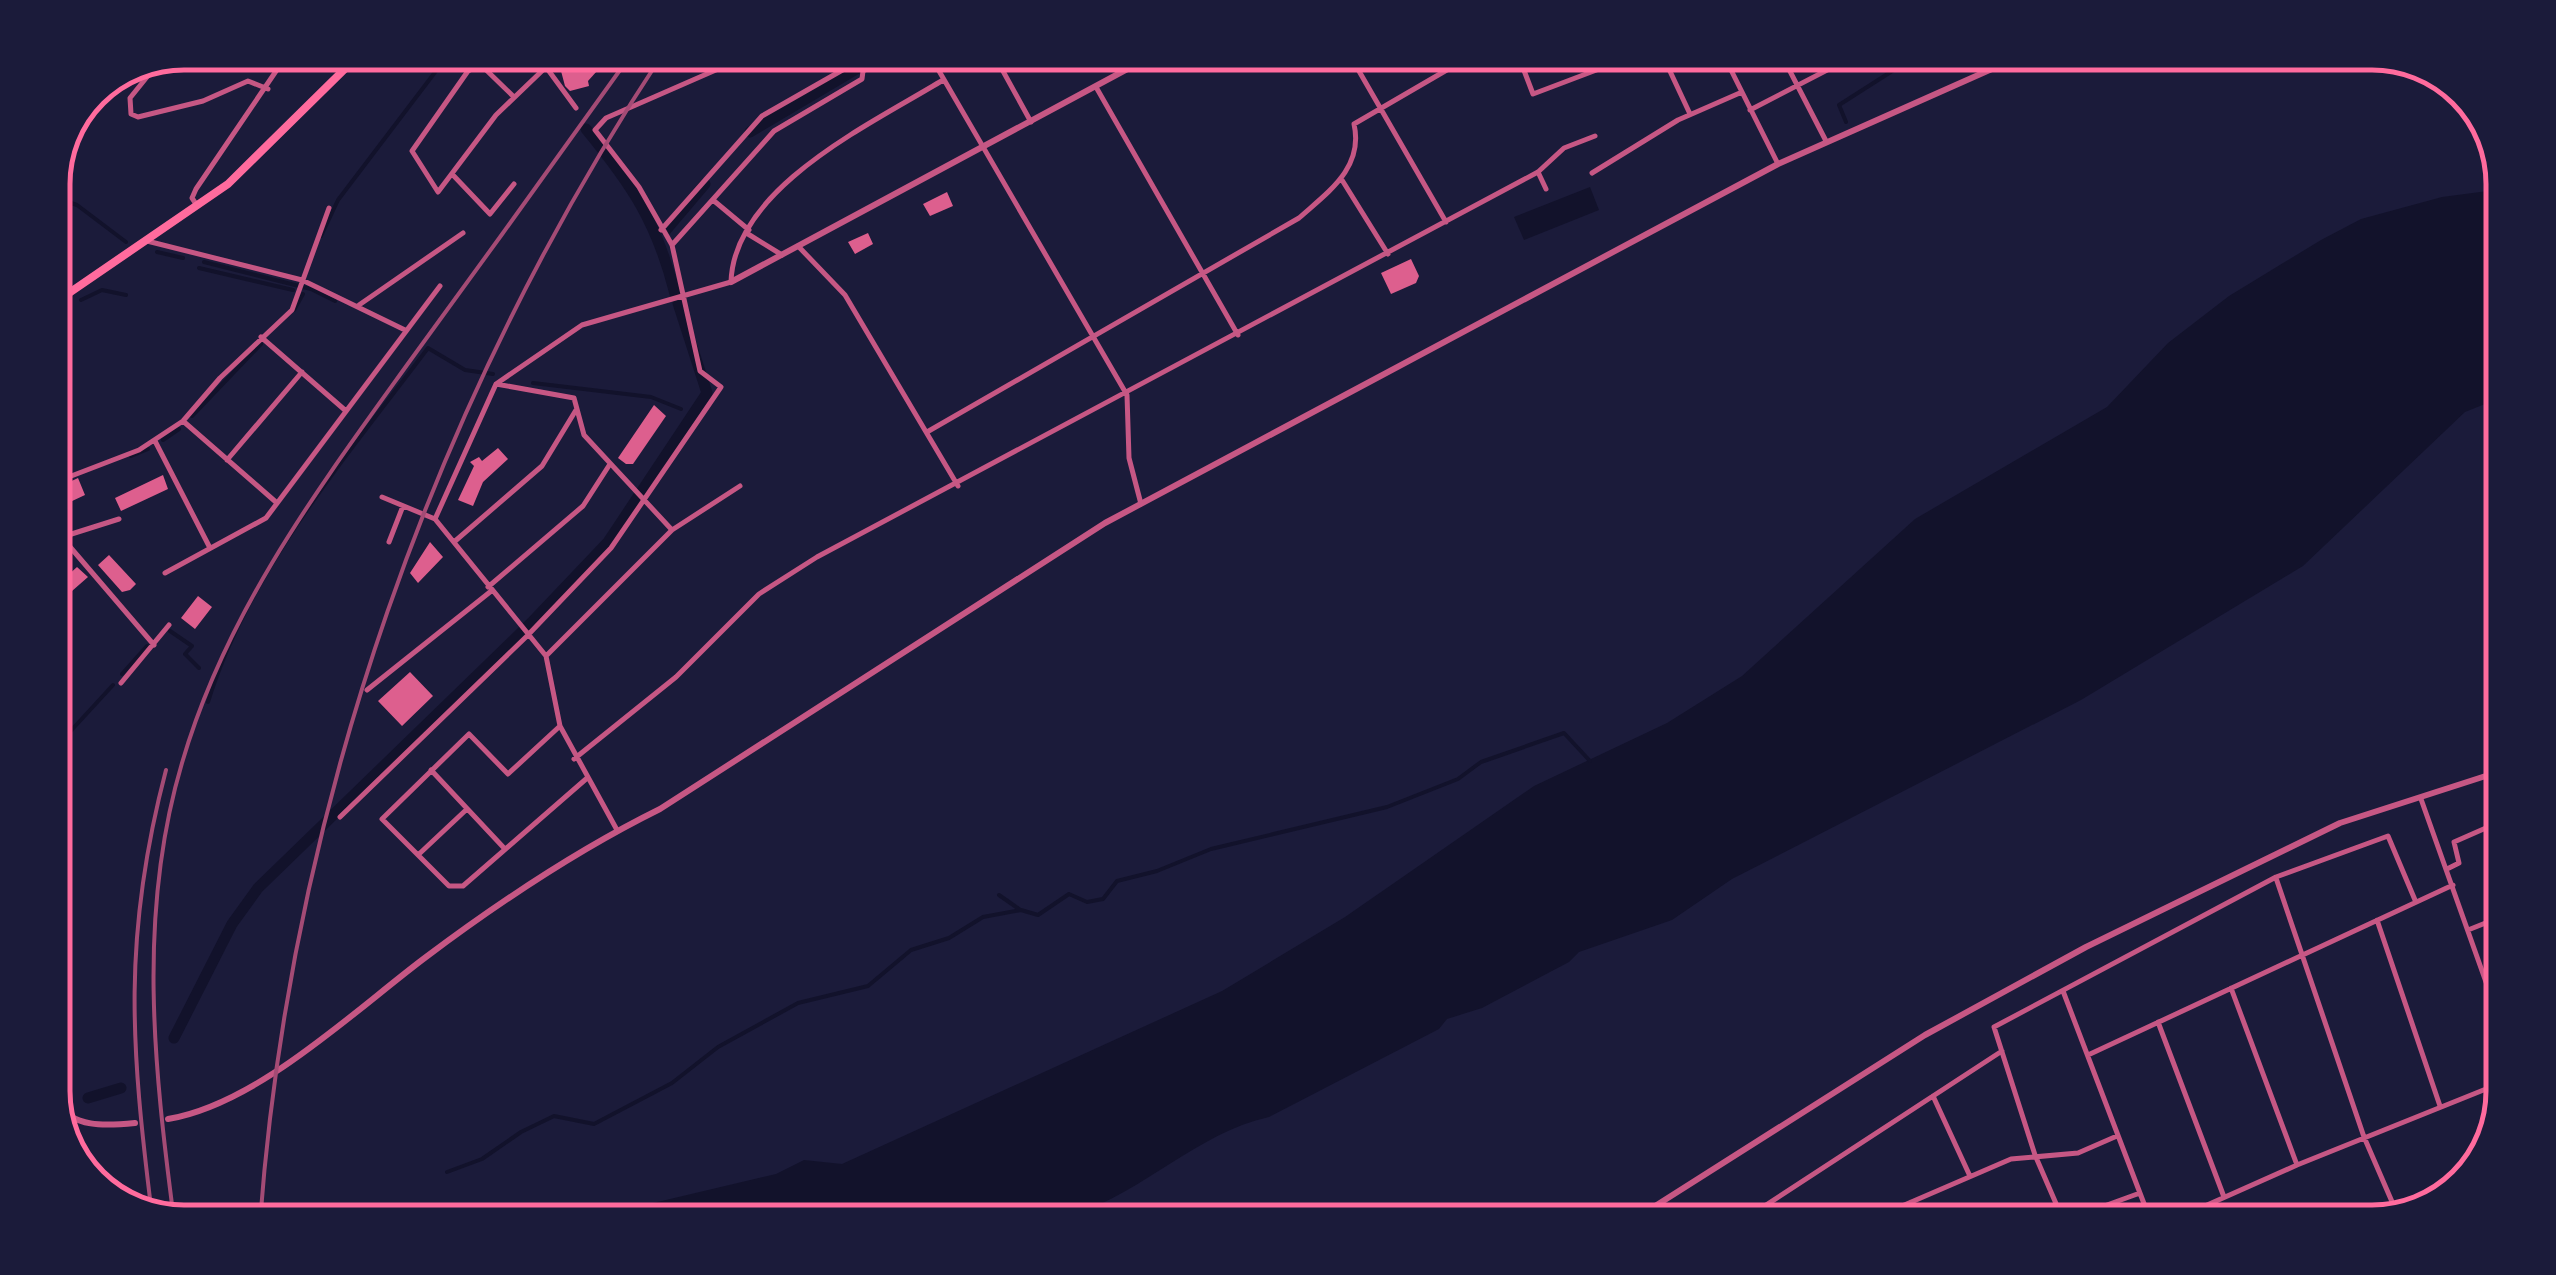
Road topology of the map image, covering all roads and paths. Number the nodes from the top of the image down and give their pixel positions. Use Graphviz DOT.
graph roads {
  1 [pos="279,70"];
  2 [pos="345,70"];
  3 [pos="470,70"];
  4 [pos="486,70"];
  5 [pos="543,70"];
  6 [pos="547,70"];
  7 [pos="716,70"];
  8 [pos="842,70"];
  9 [pos="865,70"];
  10 [pos="938,70"];
  11 [pos="1003,70"];
  12 [pos="1127,70"];
  13 [pos="1358,70"];
  14 [pos="1447,70"];
  15 [pos="1524,70"];
  16 [pos="1596,70"];
  17 [pos="1669,70"];
  18 [pos="1731,70"];
  19 [pos="1789,70"];
  20 [pos="1832,70"];
  21 [pos="1989,70"];
  22 [pos="149,76"];
  23 [pos="943,80"];
  24 [pos="1096,87"];
  25 [pos="1798,88"];
  26 [pos="268,89"];
  27 [pos="1742,92"];
  28 [pos="514,97"];
  29 [pos="576,108"];
  30 [pos="1381,109"];
  31 [pos="1750,110"];
  32 [pos="1690,114"];
  33 [pos="1032,122"];
  34 [pos="1595,136"];
  35 [pos="1826,142"];
  36 [pos="985,150"];
  37 [pos="1778,164"];
  38 [pos="1538,172"];
  39 [pos="1592,172"];
  40 [pos="452,174"];
  41 [pos="1342,180"];
  42 [pos="514,184"];
  43 [pos="1546,189"];
  44 [pos="713,200"];
  45 [pos="197,207"];
  46 [pos="329,208"];
  47 [pos="1446,222"];
  48 [pos="661,230"];
  49 [pos="749,232"];
  50 [pos="463,233"];
  51 [pos="147,241"];
  52 [pos="672,245"];
  53 [pos="798,246"];
  54 [pos="1388,254"];
  55 [pos="782,255"];
  56 [pos="1201,274"];
  57 [pos="731,282"];
  58 [pos="301,285"];
  59 [pos="440,286"];
  60 [pos="70,293"];
  61 [pos="682,298"];
  62 [pos="359,305"];
  63 [pos="405,330"];
  64 [pos="1092,335"];
  65 [pos="1238,335"];
  66 [pos="262,338"];
  67 [pos="302,372"];
  68 [pos="496,384"];
  69 [pos="1127,396"];
  70 [pos="577,410"];
  71 [pos="346,411"];
  72 [pos="183,422"];
  73 [pos="927,432"];
  74 [pos="155,441"];
  75 [pos="227,460"];
  76 [pos="610,464"];
  77 [pos="70,477"];
  78 [pos="740,486"];
  79 [pos="958,486"];
  80 [pos="382,497"];
  81 [pos="644,500"];
  82 [pos="277,503"];
  83 [pos="1141,504"];
  84 [pos="403,506"];
  85 [pos="119,519"];
  86 [pos="435,519"];
  87 [pos="672,530"];
  88 [pos="70,534"];
  89 [pos="389,542"];
  90 [pos="454,542"];
  91 [pos="70,546"];
  92 [pos="210,548"];
  93 [pos="165,573"];
  94 [pos="489,589"];
  95 [pos="170,625"];
  96 [pos="528,636"];
  97 [pos="154,645"];
  98 [pos="546,656"];
  99 [pos="120,683"];
  100 [pos="367,690"];
  101 [pos="560,726"];
  102 [pos="574,758"];
  103 [pos="430,769"];
  104 [pos="2486,776"];
  105 [pos="586,779"];
  106 [pos="2421,799"];
  107 [pos="468,809"];
  108 [pos="340,818"];
  109 [pos="2486,827"];
  110 [pos="617,830"];
  111 [pos="504,848"];
  112 [pos="418,855"];
  113 [pos="2447,869"];
  114 [pos="2276,877"];
  115 [pos="2453,885"];
  116 [pos="2414,900"];
  117 [pos="2377,920"];
  118 [pos="2486,923"];
  119 [pos="2468,930"];
  120 [pos="2302,954"];
  121 [pos="2486,982"];
  122 [pos="2230,988"];
  123 [pos="2063,991"];
  124 [pos="2158,1022"];
  125 [pos="2002,1051"];
  126 [pos="2088,1055"];
  127 [pos="2486,1089"];
  128 [pos="1934,1096"];
  129 [pos="2440,1106"];
  130 [pos="73,1118"];
  131 [pos="168,1118"];
  132 [pos="136,1123"];
  133 [pos="2116,1136"];
  134 [pos="2364,1137"];
  135 [pos="2035,1155"];
  136 [pos="2297,1165"];
  137 [pos="1970,1174"];
  138 [pos="2140,1193"];
  139 [pos="2224,1196"];
  140 [pos="1911,1202"];
  141 [pos="2393,1203"];
  142 [pos="1657,1205"];
  143 [pos="1766,1205"];
  144 [pos="1904,1205"];
  145 [pos="1912,1205"];
  146 [pos="2055,1205"];
  147 [pos="2109,1205"];
  148 [pos="2145,1205"];
  149 [pos="2205,1205"];
  1 -- 26 [label="street"];
  2 -- 45 [label="highway"];
  3 -- 40 [label="street"];
  4 -- 28 [label="street"];
  5 -- 28 [label="street"];
  6 -- 29 [label="street"];
  7 -- 48 [label="street"];
  8 -- 48 [label="street"];
  9 -- 44 [label="street"];
  10 -- 23 [label="street"];
  11 -- 33 [label="street"];
  12 -- 24 [label="street"];
  13 -- 30 [label="street"];
  14 -- 30 [label="street"];
  15 -- 16 [label="street"];
  17 -- 32 [label="street"];
  18 -- 27 [label="street"];
  19 -- 25 [label="street"];
  20 -- 25 [label="street"];
  21 -- 35 [label="street"];
  22 -- 26 [label="street"];
  23 -- 36 [label="street"];
  23 -- 49 [label="street"];
  24 -- 33 [label="street"];
  24 -- 56 [label="street"];
  25 -- 31 [label="street"];
  25 -- 35 [label="street"];
  26 -- 45 [label="street"];
  27 -- 31 [label="street"];
  27 -- 32 [label="street"];
  28 -- 40 [label="street"];
  30 -- 41 [label="street"];
  30 -- 47 [label="street"];
  31 -- 37 [label="street"];
  32 -- 39 [label="street"];
  33 -- 36 [label="street"];
  34 -- 38 [label="street"];
  35 -- 37 [label="street"];
  36 -- 53 [label="street"];
  36 -- 64 [label="street"];
  37 -- 83 [label="street"];
  38 -- 43 [label="street"];
  38 -- 47 [label="street"];
  40 -- 42 [label="street"];
  41 -- 54 [label="street"];
  41 -- 56 [label="street"];
  44 -- 49 [label="street"];
  44 -- 52 [label="street"];
  45 -- 51 [label="highway"];
  46 -- 58 [label="street"];
  47 -- 54 [label="street"];
  48 -- 52 [label="street"];
  49 -- 55 [label="street"];
  49 -- 57 [label="street"];
  50 -- 62 [label="street"];
  51 -- 58 [label="street"];
  51 -- 60 [label="highway"];
  52 -- 61 [label="street"];
  53 -- 55 [label="street"];
  53 -- 73 [label="street"];
  54 -- 65 [label="street"];
  55 -- 57 [label="street"];
  56 -- 64 [label="street"];
  56 -- 65 [label="street"];
  57 -- 61 [label="street"];
  58 -- 62 [label="street"];
  58 -- 66 [label="street"];
  59 -- 63 [label="street"];
  61 -- 68 [label="street"];
  61 -- 81 [label="street"];
  62 -- 63 [label="street"];
  63 -- 71 [label="street"];
  64 -- 69 [label="street"];
  64 -- 73 [label="street"];
  65 -- 69 [label="street"];
  66 -- 67 [label="street"];
  66 -- 72 [label="street"];
  67 -- 71 [label="street"];
  67 -- 75 [label="street"];
  68 -- 70 [label="street"];
  68 -- 86 [label="street"];
  69 -- 79 [label="street"];
  69 -- 83 [label="street"];
  70 -- 76 [label="street"];
  70 -- 90 [label="street"];
  71 -- 82 [label="street"];
  72 -- 74 [label="street"];
  72 -- 75 [label="street"];
  73 -- 79 [label="street"];
  74 -- 77 [label="street"];
  74 -- 92 [label="street"];
  75 -- 82 [label="street"];
  76 -- 81 [label="street"];
  76 -- 94 [label="street"];
  78 -- 87 [label="street"];
  79 -- 102 [label="street"];
  80 -- 84 [label="street"];
  81 -- 87 [label="street"];
  81 -- 96 [label="street"];
  82 -- 92 [label="street"];
  83 -- 110 [label="street"];
  84 -- 86 [label="street"];
  84 -- 89 [label="street"];
  85 -- 88 [label="street"];
  86 -- 90 [label="street"];
  87 -- 98 [label="street"];
  90 -- 94 [label="street"];
  91 -- 97 [label="street"];
  92 -- 93 [label="street"];
  94 -- 96 [label="street"];
  94 -- 100 [label="street"];
  95 -- 97 [label="street"];
  96 -- 98 [label="street"];
  96 -- 108 [label="street"];
  97 -- 99 [label="street"];
  98 -- 101 [label="street"];
  101 -- 102 [label="street"];
  101 -- 103 [label="street"];
  102 -- 105 [label="street"];
  103 -- 107 [label="street"];
  103 -- 112 [label="street"];
  104 -- 106 [label="street"];
  105 -- 110 [label="street"];
  105 -- 111 [label="street"];
  106 -- 113 [label="street"];
  106 -- 142 [label="street"];
  107 -- 111 [label="street"];
  107 -- 112 [label="street"];
  109 -- 113 [label="street"];
  110 -- 131 [label="street"];
  111 -- 112 [label="street"];
  113 -- 115 [label="street"];
  114 -- 116 [label="street"];
  114 -- 120 [label="street"];
  114 -- 123 [label="street"];
  115 -- 116 [label="street"];
  115 -- 119 [label="street"];
  116 -- 117 [label="street"];
  117 -- 120 [label="street"];
  117 -- 129 [label="street"];
  118 -- 119 [label="street"];
  119 -- 121 [label="street"];
  120 -- 122 [label="street"];
  120 -- 134 [label="street"];
  122 -- 124 [label="street"];
  122 -- 136 [label="street"];
  123 -- 125 [label="street"];
  123 -- 126 [label="street"];
  124 -- 126 [label="street"];
  124 -- 139 [label="street"];
  125 -- 128 [label="street"];
  125 -- 135 [label="street"];
  126 -- 133 [label="street"];
  127 -- 129 [label="street"];
  128 -- 137 [label="street"];
  128 -- 143 [label="street"];
  129 -- 134 [label="street"];
  130 -- 132 [label="street"];
  133 -- 135 [label="street"];
  133 -- 138 [label="street"];
  134 -- 136 [label="street"];
  134 -- 141 [label="street"];
  135 -- 137 [label="street"];
  135 -- 146 [label="street"];
  136 -- 139 [label="street"];
  137 -- 140 [label="street"];
  138 -- 147 [label="street"];
  138 -- 148 [label="street"];
  139 -- 149 [label="street"];
  140 -- 144 [label="street"];
  140 -- 145 [label="street"];
}
